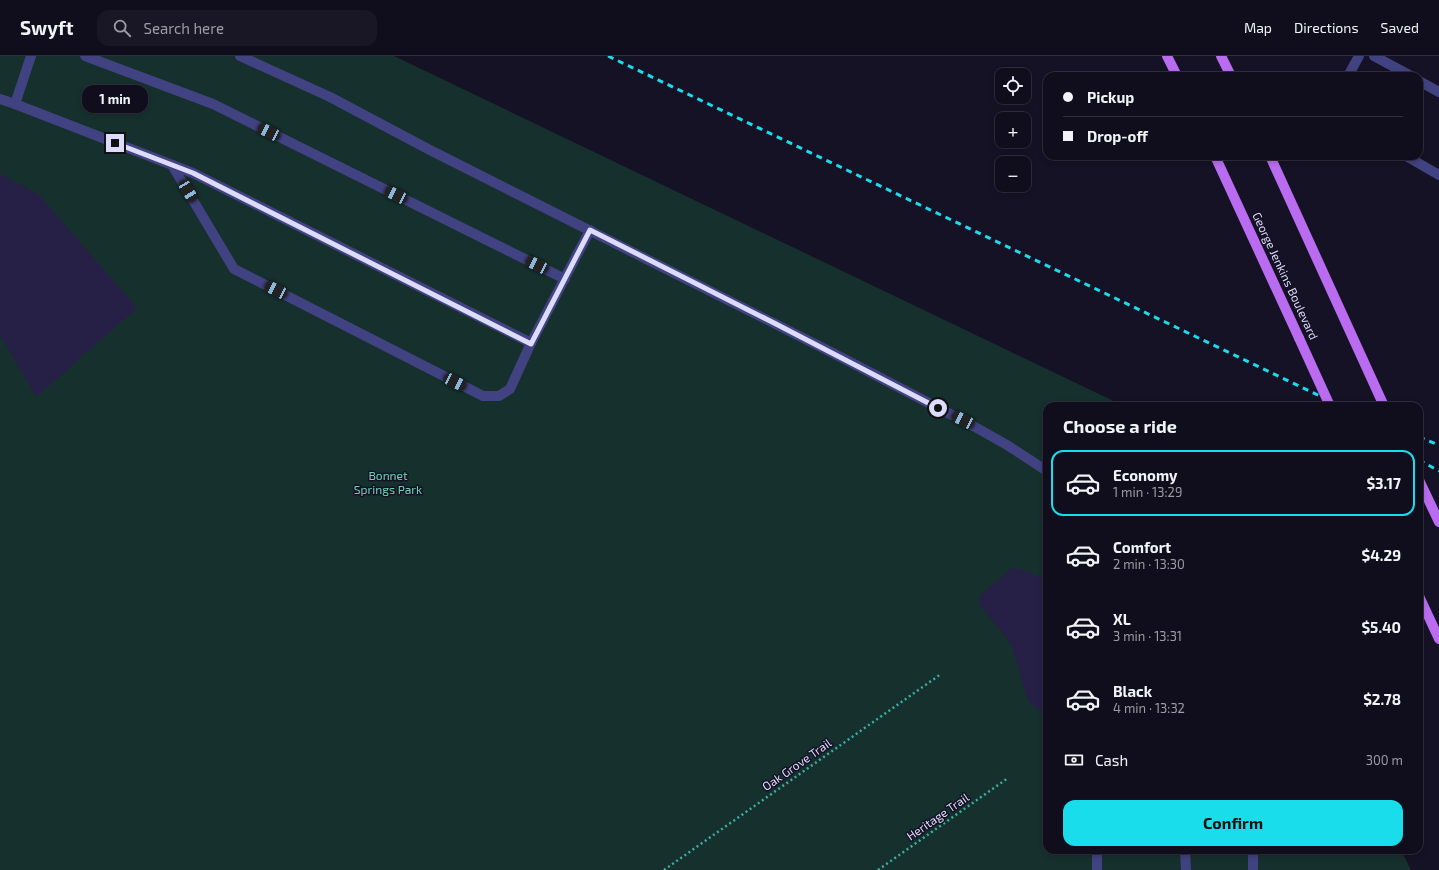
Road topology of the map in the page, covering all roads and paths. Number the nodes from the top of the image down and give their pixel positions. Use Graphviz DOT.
graph roads {
  1 [pos="31,56"];
  2 [pos="85,56"];
  3 [pos="240,56"];
  4 [pos="1168,56"];
  5 [pos="1221,56"];
  6 [pos="1359,56"];
  7 [pos="1374,56"];
  8 [pos="1175,72"];
  9 [pos="1229,72"];
  10 [pos="1350,72"];
  11 [pos="1404,72"];
  12 [pos="1423,83"];
  13 [pos="1439,92"];
  14 [pos="0,99"];
  15 [pos="15,104"];
  16 [pos="1217,160"];
  17 [pos="1272,160"];
  18 [pos="1413,160"];
  19 [pos="172,165"];
  20 [pos="1439,175"];
  21 [pos="590,230"];
  22 [pos="565,279"];
  23 [pos="531,344"];
  24 [pos="1328,402"];
  25 [pos="1382,402"];
  26 [pos="1043,468"];
  27 [pos="1423,488"];
  28 [pos="1439,522"];
  29 [pos="1423,605"];
  30 [pos="1439,639"];
  31 [pos="941,674"];
  32 [pos="1008,778"];
  33 [pos="1098,854"];
  34 [pos="1186,854"];
  35 [pos="1253,854"];
  36 [pos="664,870"];
  37 [pos="878,870"];
  38 [pos="1097,870"];
  39 [pos="1186,870"];
  40 [pos="1253,870"];
  1 -- 15 [label="street"];
  2 -- 22 [label="street"];
  3 -- 21 [label="street"];
  4 -- 8 [label="main road"];
  5 -- 9 [label="main road"];
  6 -- 10 [label="street"];
  7 -- 11 [label="street"];
  12 -- 13 [label="street"];
  14 -- 15 [label="street"];
  15 -- 19 [label="street"];
  16 -- 24 [label="main road, George Jenkins Boulevard, bridge"];
  17 -- 25 [label="main road"];
  18 -- 20 [label="street"];
  19 -- 23 [label="street"];
  19 -- 23 [label="street"];
  21 -- 22 [label="street"];
  21 -- 26 [label="street"];
  22 -- 23 [label="street"];
  27 -- 28 [label="main road"];
  29 -- 30 [label="main road"];
  31 -- 36 [label="path, Oak Grove Trail"];
  32 -- 37 [label="path, Heritage Trail"];
  33 -- 38 [label="street"];
  34 -- 39 [label="street"];
  35 -- 40 [label="street"];
}
